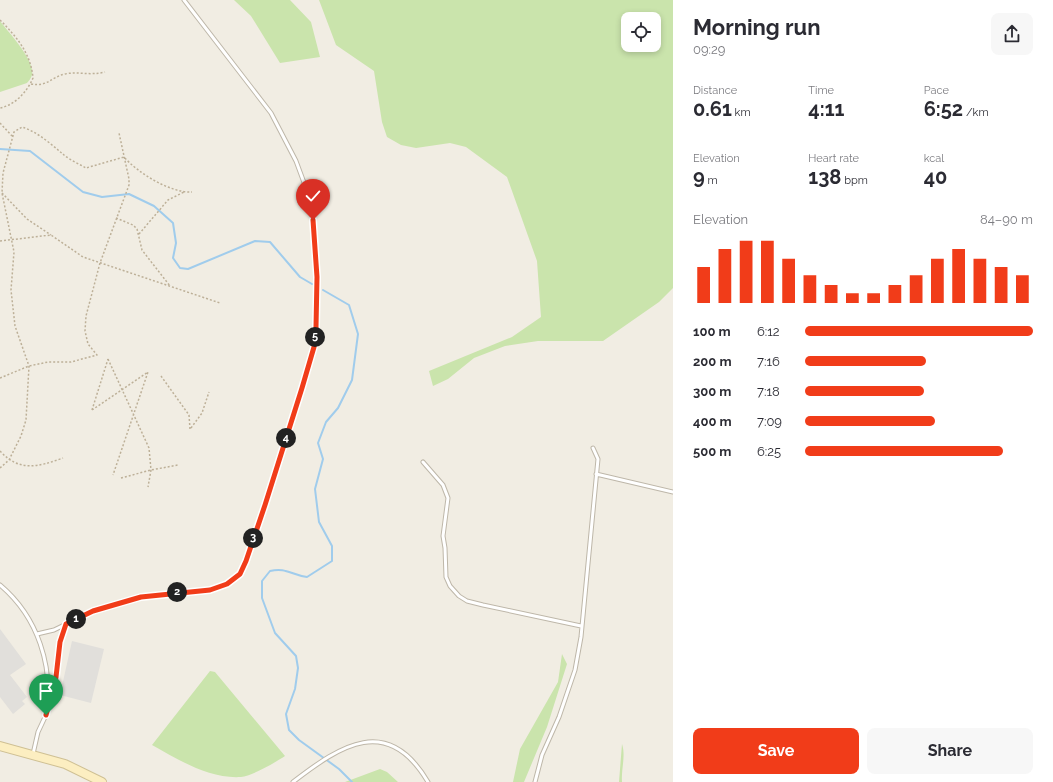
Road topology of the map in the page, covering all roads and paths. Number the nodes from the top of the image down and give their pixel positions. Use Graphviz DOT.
graph roads {
  1 [pos="184,0"];
  2 [pos="0,20"];
  3 [pos="105,72"];
  4 [pos="30,84"];
  5 [pos="0,108"];
  6 [pos="0,123"];
  7 [pos="118,133"];
  8 [pos="12,136"];
  9 [pos="124,157"];
  10 [pos="184,192"];
  11 [pos="192,192"];
  12 [pos="2,193"];
  13 [pos="116,218"];
  14 [pos="139,234"];
  15 [pos="51,235"];
  16 [pos="12,239"];
  17 [pos="0,241"];
  18 [pos="100,263"];
  19 [pos="170,286"];
  20 [pos="220,303"];
  21 [pos="29,366"];
  22 [pos="161,376"];
  23 [pos="0,378"];
  24 [pos="122,390"];
  25 [pos="209,392"];
  26 [pos="133,415"];
  27 [pos="593,448"];
  28 [pos="0,451"];
  29 [pos="63,458"];
  30 [pos="9,460"];
  31 [pos="423,462"];
  32 [pos="178,466"];
  33 [pos="0,468"];
  34 [pos="150,470"];
  35 [pos="596,474"];
  36 [pos="113,475"];
  37 [pos="120,478"];
  38 [pos="148,487"];
  39 [pos="673,492"];
  40 [pos="0,585"];
  41 [pos="66,624"];
  42 [pos="581,626"];
  43 [pos="37,634"];
  44 [pos="46,715"];
  45 [pos="0,746"];
  46 [pos="33,754"];
  47 [pos="102,782"];
  48 [pos="293,782"];
  49 [pos="428,782"];
  50 [pos="535,782"];
  1 -- 41 [label="lane"];
  2 -- 4 [label="path"];
  3 -- 4 [label="path"];
  4 -- 5 [label="path"];
  6 -- 8 [label="path"];
  7 -- 9 [label="path"];
  8 -- 9 [label="path"];
  8 -- 12 [label="path"];
  9 -- 10 [label="path"];
  9 -- 13 [label="path"];
  10 -- 11 [label="path"];
  10 -- 14 [label="path"];
  12 -- 15 [label="path"];
  12 -- 16 [label="path"];
  13 -- 14 [label="path"];
  13 -- 18 [label="path"];
  14 -- 19 [label="path"];
  15 -- 16 [label="path"];
  15 -- 18 [label="path"];
  16 -- 17 [label="path"];
  16 -- 21 [label="path"];
  18 -- 19 [label="path"];
  18 -- 21 [label="path"];
  19 -- 20 [label="path"];
  21 -- 23 [label="path"];
  21 -- 30 [label="path"];
  22 -- 25 [label="path"];
  24 -- 24 [label="path"];
  24 -- 26 [label="path"];
  24 -- 26 [label="path"];
  26 -- 34 [label="path"];
  26 -- 36 [label="path"];
  27 -- 35 [label="lane"];
  28 -- 30 [label="path"];
  29 -- 30 [label="path"];
  30 -- 33 [label="path"];
  31 -- 42 [label="lane"];
  32 -- 34 [label="path"];
  34 -- 37 [label="path"];
  34 -- 38 [label="path"];
  35 -- 39 [label="lane"];
  35 -- 42 [label="lane"];
  40 -- 43 [label="lane"];
  41 -- 43 [label="lane"];
  41 -- 44 [label="lane"];
  42 -- 50 [label="lane"];
  43 -- 44 [label="lane"];
  44 -- 46 [label="lane"];
  45 -- 46 [label="main road"];
  46 -- 47 [label="main road"];
  48 -- 49 [label="lane"];
}
